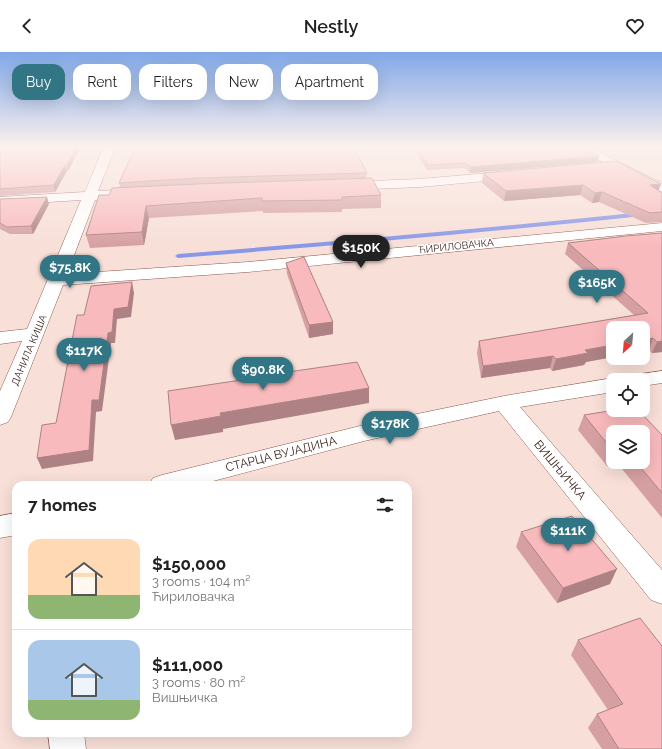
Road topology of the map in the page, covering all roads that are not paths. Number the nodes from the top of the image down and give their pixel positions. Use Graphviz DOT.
graph roads {
  1 [pos="97,181"];
  2 [pos="447,181"];
  3 [pos="647,181"];
  4 [pos="331,186"];
  5 [pos="662,188"];
  6 [pos="153,192"];
  7 [pos="91,195"];
  8 [pos="0,201"];
  9 [pos="662,227"];
  10 [pos="58,280"];
  11 [pos="35,334"];
  12 [pos="0,338"];
  13 [pos="662,376"];
  14 [pos="650,378"];
  15 [pos="606,386"];
  16 [pos="504,403"];
  17 [pos="0,417"];
  18 [pos="178,481"];
  19 [pos="12,525"];
  20 [pos="0,527"];
  21 [pos="662,591"];
  22 [pos="66,737"];
  23 [pos="68,749"];
  1 -- 7 [label="street, ДАНИЛА КИША"];
  2 -- 4 [label="street"];
  3 -- 5 [label="street"];
  6 -- 7 [label="street"];
  7 -- 8 [label="street"];
  7 -- 10 [label="street, ДАНИЛА КИША"];
  9 -- 10 [label="street, ЋИРИЛОВАЧКА"];
  10 -- 11 [label="street, ДАНИЛА КИША"];
  11 -- 12 [label="street"];
  11 -- 17 [label="street, ДАНИЛА КИША"];
  13 -- 14 [label="street"];
  15 -- 16 [label="street, СТАРЦА ВУЈАДИНА"];
  16 -- 18 [label="street, СТАРЦА ВУЈАДИНА"];
  16 -- 21 [label="street, ВИШЊИЧКА"];
  19 -- 20 [label="street"];
  22 -- 23 [label="street"];
}
